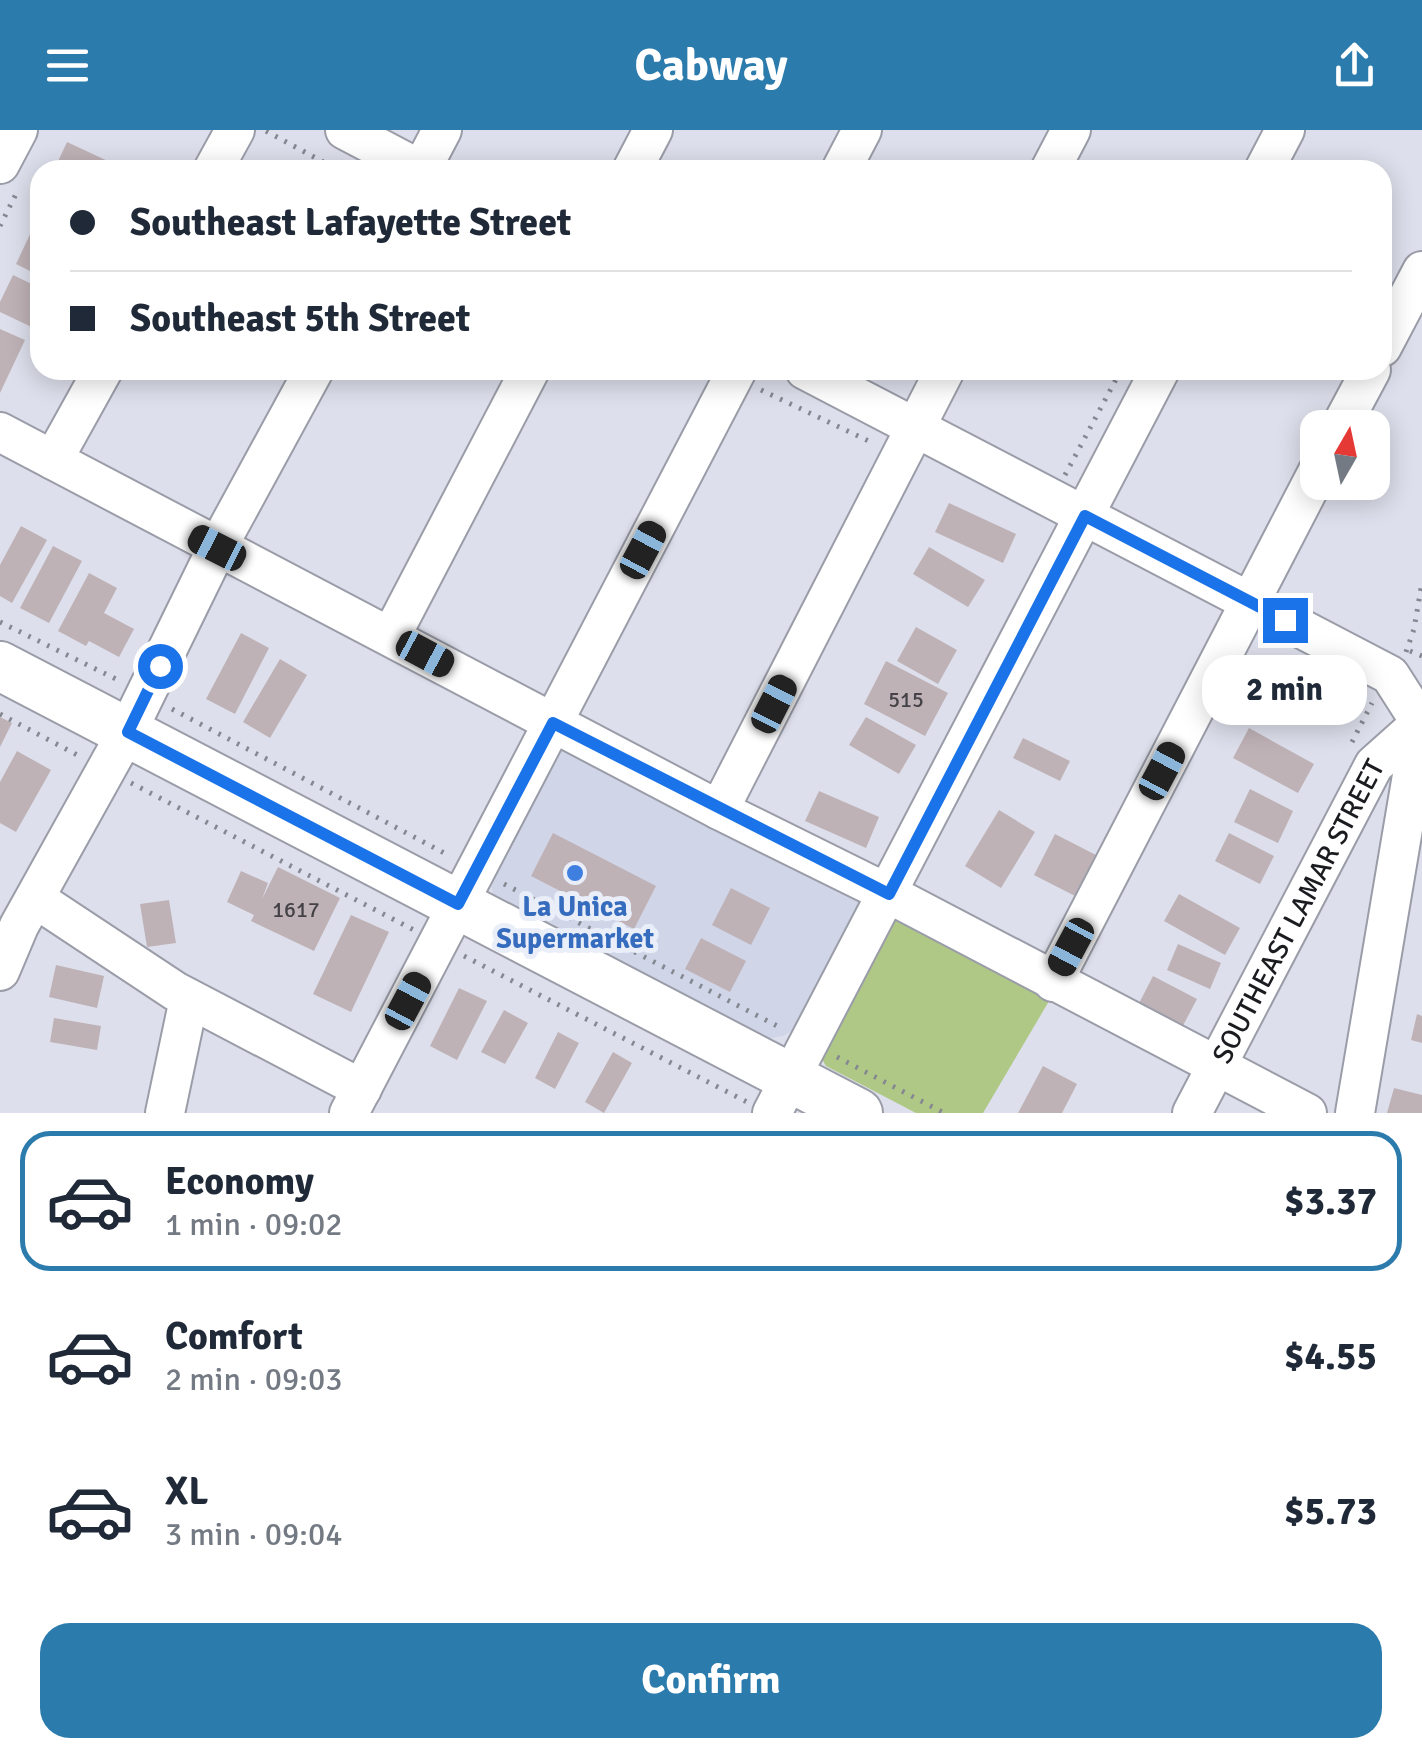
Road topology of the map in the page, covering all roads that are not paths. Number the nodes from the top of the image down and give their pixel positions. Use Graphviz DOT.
graph roads {
  1 [pos="18,130"];
  2 [pos="235,130"];
  3 [pos="345,130"];
  4 [pos="442,130"];
  5 [pos="653,130"];
  6 [pos="862,130"];
  7 [pos="1070,130"];
  8 [pos="1284,130"];
  9 [pos="218,160"];
  10 [pos="402,160"];
  11 [pos="426,160"];
  12 [pos="637,160"];
  13 [pos="846,160"];
  14 [pos="1055,160"];
  15 [pos="1269,160"];
  16 [pos="0,164"];
  17 [pos="1422,272"];
  18 [pos="1392,328"];
  19 [pos="97,380"];
  20 [pos="309,380"];
  21 [pos="525,380"];
  22 [pos="732,380"];
  23 [pos="824,380"];
  24 [pos="940,380"];
  25 [pos="1153,380"];
  26 [pos="1365,380"];
  27 [pos="1349,410"];
  28 [pos="915,428"];
  29 [pos="0,432"];
  30 [pos="53,460"];
  31 [pos="1303,500"];
  32 [pos="1068,507"];
  33 [pos="217,548"];
  34 [pos="1250,601"];
  35 [pos="391,636"];
  36 [pos="0,666"];
  37 [pos="1422,722"];
  38 [pos="553,723"];
  39 [pos="117,751"];
  40 [pos="720,810"];
  41 [pos="889,894"];
  42 [pos="36,899"];
  43 [pos="448,923"];
  44 [pos="0,971"];
  45 [pos="1053,982"];
  46 [pos="189,998"];
  47 [pos="1218,1066"];
  48 [pos="771,1098"];
  49 [pos="356,1101"];
  50 [pos="164,1113"];
  51 [pos="858,1113"];
  52 [pos="1192,1113"];
  53 [pos="1307,1113"];
  54 [pos="1355,1113"];
  1 -- 16 [label="street"];
  2 -- 9 [label="street"];
  3 -- 10 [label="street"];
  4 -- 11 [label="street"];
  5 -- 12 [label="street"];
  6 -- 13 [label="street"];
  7 -- 14 [label="street"];
  8 -- 15 [label="street"];
  17 -- 18 [label="street"];
  19 -- 30 [label="street"];
  20 -- 33 [label="street"];
  21 -- 35 [label="street"];
  22 -- 38 [label="street"];
  23 -- 28 [label="street"];
  24 -- 28 [label="street"];
  25 -- 32 [label="street"];
  26 -- 27 [label="street"];
  28 -- 32 [label="street"];
  28 -- 40 [label="street"];
  29 -- 30 [label="street"];
  30 -- 33 [label="street"];
  31 -- 34 [label="street"];
  32 -- 34 [label="street"];
  32 -- 41 [label="street"];
  33 -- 35 [label="street"];
  33 -- 39 [label="street"];
  34 -- 37 [label="street"];
  34 -- 45 [label="street"];
  35 -- 38 [label="street"];
  36 -- 39 [label="main road"];
  37 -- 47 [label="street, SOUTHEAST LAMAR STREET"];
  37 -- 54 [label="street"];
  38 -- 40 [label="street"];
  38 -- 43 [label="street"];
  39 -- 42 [label="street"];
  39 -- 43 [label="main road"];
  40 -- 41 [label="street"];
  41 -- 45 [label="street"];
  41 -- 48 [label="street"];
  42 -- 44 [label="street"];
  42 -- 46 [label="street"];
  43 -- 48 [label="main road"];
  43 -- 49 [label="street"];
  45 -- 47 [label="street"];
  46 -- 49 [label="street"];
  46 -- 50 [label="street"];
  47 -- 52 [label="street, SOUTHEAST LAMAR STREET"];
  47 -- 53 [label="street"];
  48 -- 51 [label="main road"];
}
